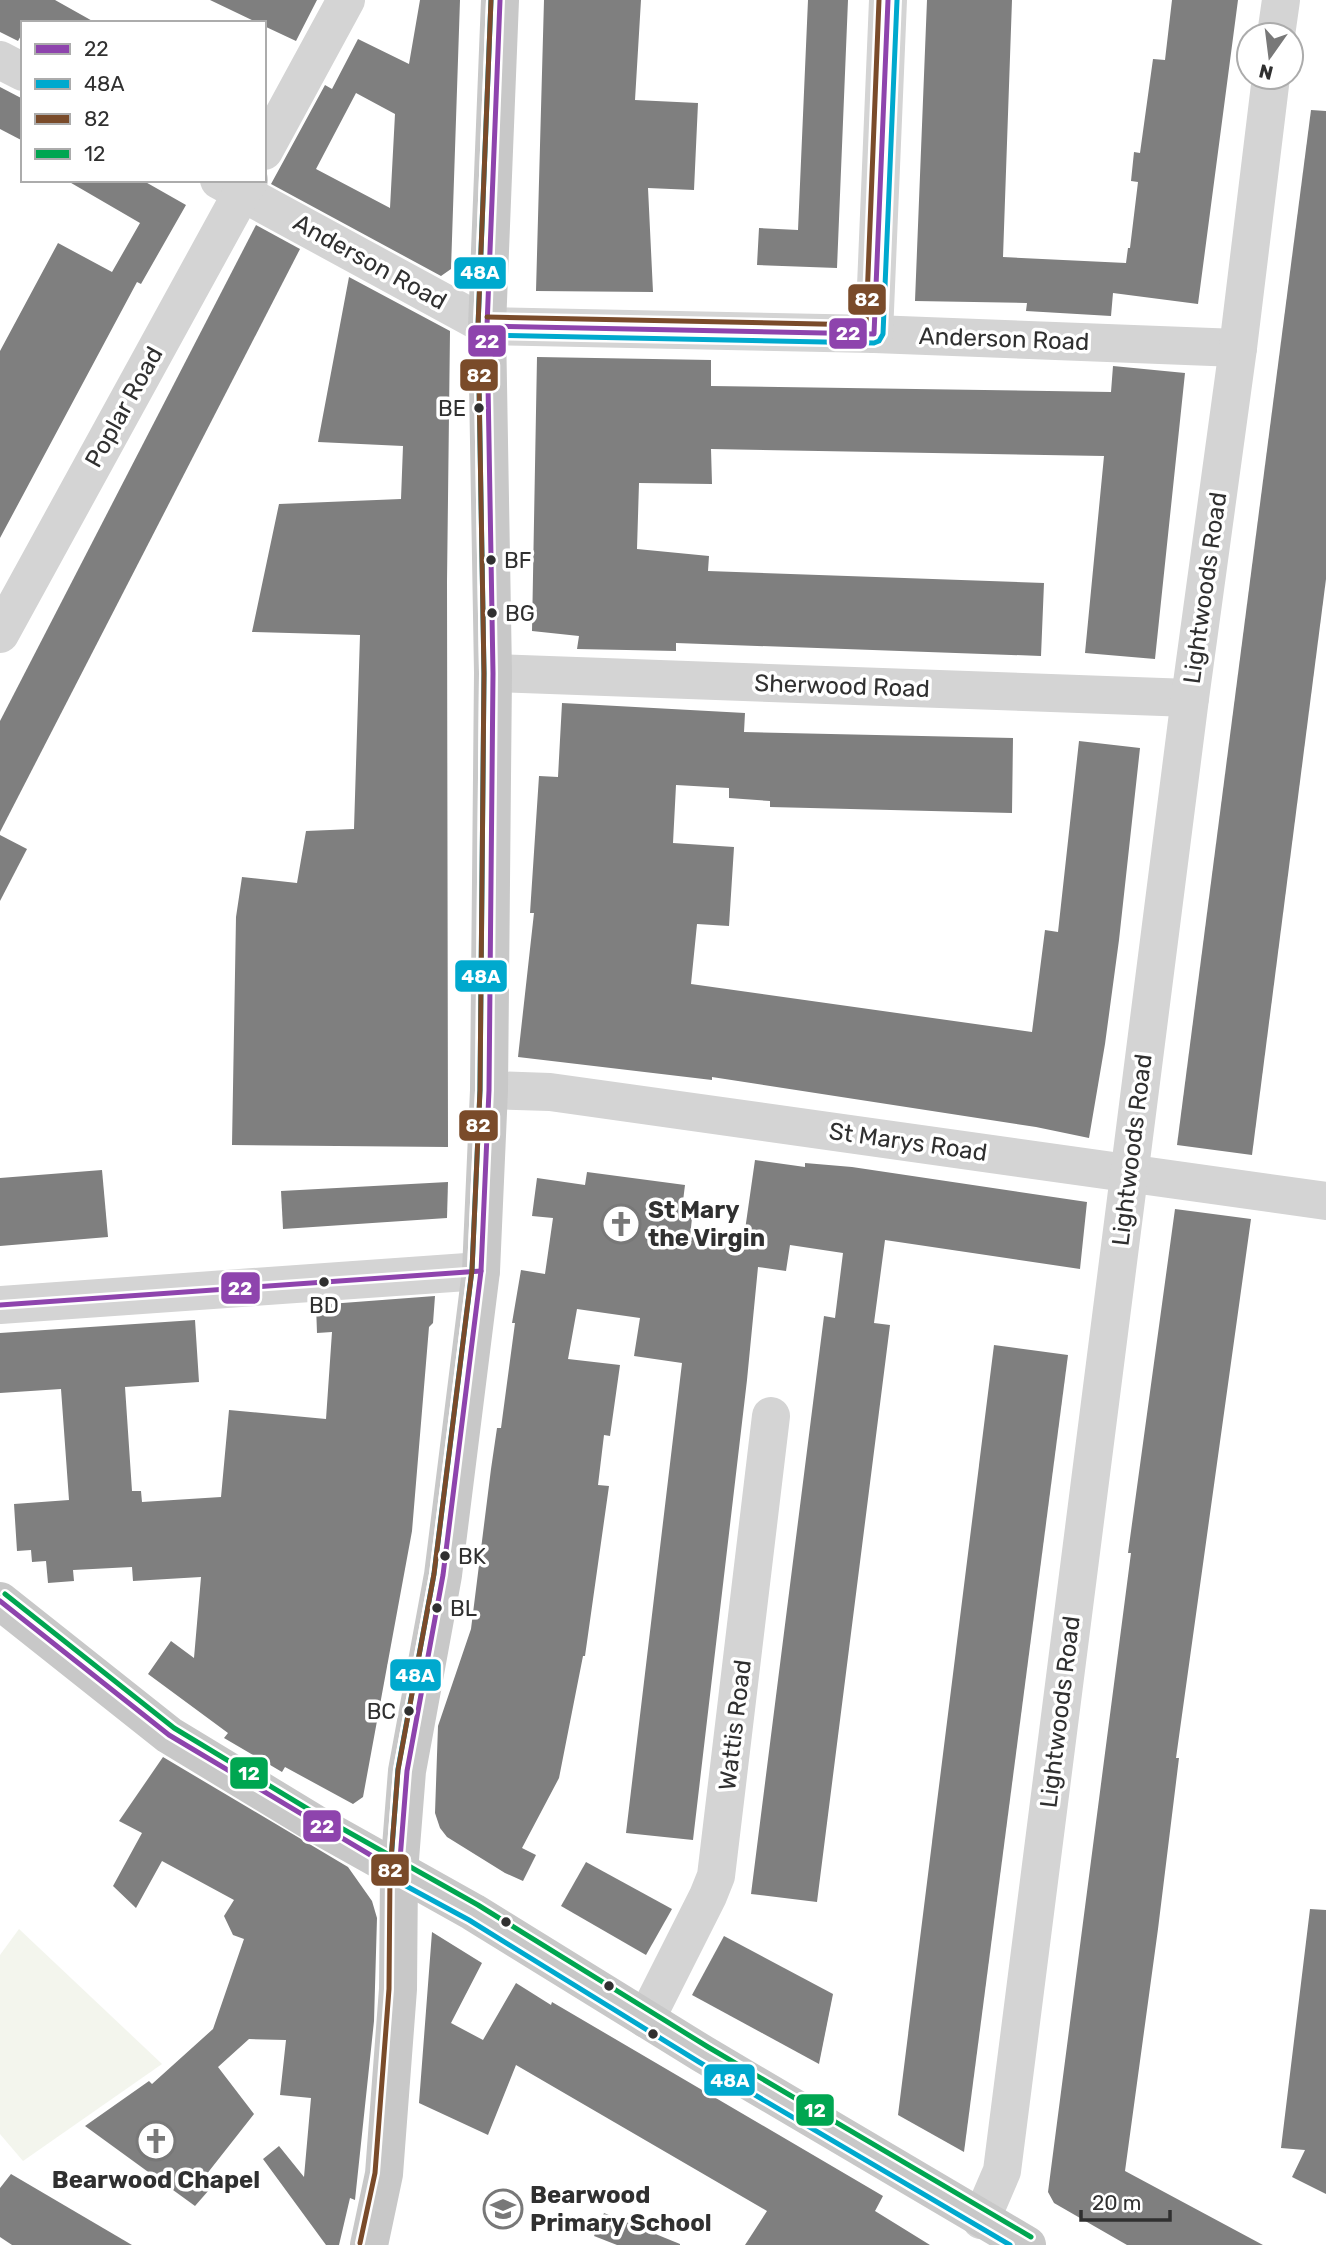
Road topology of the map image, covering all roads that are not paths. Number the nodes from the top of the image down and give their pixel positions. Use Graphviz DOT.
graph roads {
  1 [pos="346,0"];
  2 [pos="500,0"];
  3 [pos="888,0"];
  4 [pos="1280,0"];
  5 [pos="1278,21"];
  6 [pos="0,60"];
  7 [pos="21,71"];
  8 [pos="1269,91"];
  9 [pos="266,148"];
  10 [pos="237,184"];
  11 [pos="487,326"];
  12 [pos="874,334"];
  13 [pos="1238,348"];
  14 [pos="0,634"];
  15 [pos="493,673"];
  16 [pos="1190,698"];
  17 [pos="489,1090"];
  18 [pos="1130,1172"];
  19 [pos="1326,1200"];
  20 [pos="481,1271"];
  21 [pos="0,1305"];
  22 [pos="771,1416"];
  23 [pos="0,1601"];
  24 [pos="398,1872"];
  25 [pos="646,2020"];
  26 [pos="981,2220"];
  27 [pos="369,2245"];
  28 [pos="1027,2245"];
  1 -- 9 [label="street"];
  2 -- 11 [label="main road"];
  3 -- 12 [label="street"];
  4 -- 5 [label="street"];
  6 -- 7 [label="street"];
  8 -- 13 [label="street, Lightwoods Road"];
  10 -- 11 [label="street, Anderson Road"];
  10 -- 14 [label="street, Poplar Road"];
  11 -- 12 [label="street, Anderson Road"];
  11 -- 15 [label="main road"];
  12 -- 13 [label="street, Anderson Road"];
  13 -- 16 [label="street, Lightwoods Road"];
  15 -- 16 [label="street, Sherwood Road"];
  15 -- 17 [label="main road"];
  16 -- 18 [label="street, Lightwoods Road"];
  17 -- 18 [label="street, St Marys Road"];
  17 -- 20 [label="main road"];
  18 -- 19 [label="street, St Marys Road"];
  18 -- 26 [label="street, Lightwoods Road"];
  20 -- 21 [label="street"];
  20 -- 24 [label="main road"];
  22 -- 25 [label="street, Wattis Road"];
  23 -- 24 [label="main road"];
  24 -- 25 [label="main road"];
  24 -- 27 [label="main road"];
  25 -- 26 [label="main road"];
  26 -- 28 [label="main road"];
}
